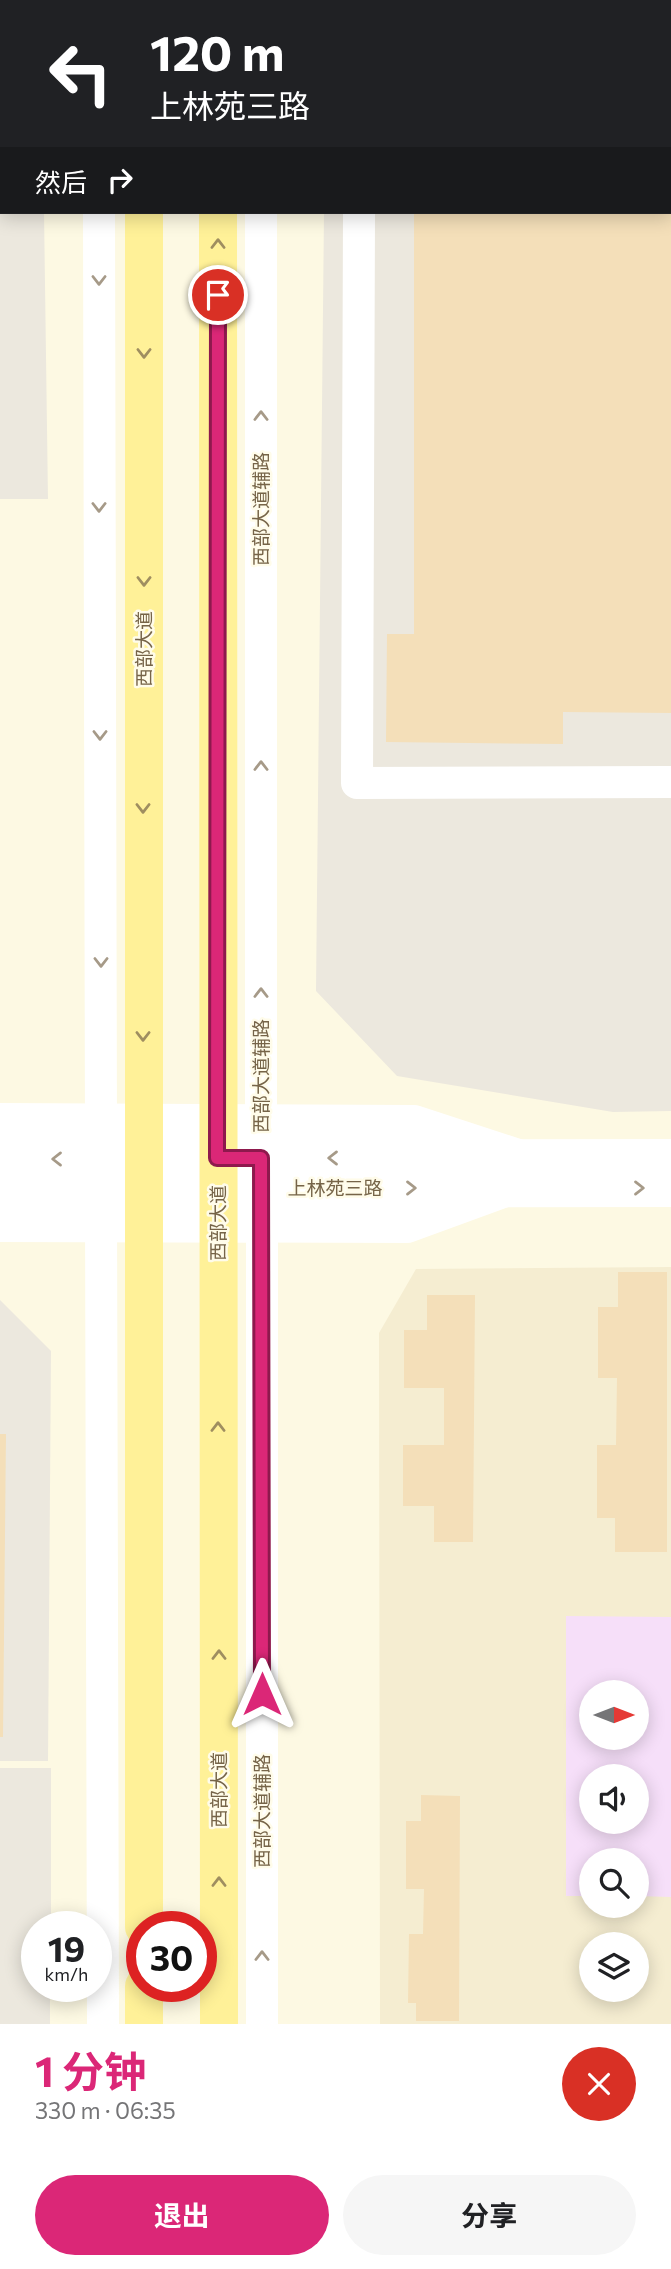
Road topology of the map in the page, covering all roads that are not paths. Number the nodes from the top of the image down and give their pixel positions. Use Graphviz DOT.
graph roads {
  1 [pos="99,214"];
  2 [pos="144,214"];
  3 [pos="218,214"];
  4 [pos="261,214"];
  5 [pos="359,214"];
  6 [pos="671,782"];
  7 [pos="0,1122"];
  8 [pos="143,1122"];
  9 [pos="671,1158"];
  10 [pos="0,1159"];
  11 [pos="218,1173"];
  12 [pos="261,1173"];
  13 [pos="511,1173"];
  14 [pos="101,1174"];
  15 [pos="671,1188"];
  16 [pos="0,1189"];
  17 [pos="143,1192"];
  18 [pos="0,1223"];
  19 [pos="144,1911"];
  20 [pos="144,2002"];
  21 [pos="103,2024"];
  22 [pos="144,2024"];
  23 [pos="219,2024"];
  24 [pos="262,2024"];
  1 -- 14 [label="street, one-way"];
  2 -- 8 [label="main road, 西部大道, one-way"];
  11 -- 3 [label="main road, 西部大道, one-way"];
  12 -- 4 [label="street, 西部大道辅路, one-way"];
  5 -- 6 [label="street"];
  7 -- 14 [label="main road"];
  8 -- 11 [label="main road"];
  8 -- 14 [label="main road"];
  8 -- 17 [label="main road, 西部大道"];
  9 -- 13 [label="main road"];
  14 -- 10 [label="main road, one-way"];
  11 -- 12 [label="main road"];
  11 -- 12 [label="main road"];
  11 -- 17 [label="main road"];
  11 -- 17 [label="main road"];
  23 -- 11 [label="main road, 西部大道, one-way"];
  13 -- 12 [label="main road, one-way"];
  12 -- 13 [label="main road, one-way"];
  24 -- 12 [label="street, 西部大道辅路, one-way"];
  13 -- 15 [label="main road, one-way"];
  14 -- 16 [label="main road"];
  14 -- 17 [label="main road"];
  14 -- 17 [label="main road"];
  14 -- 18 [label="main road"];
  14 -- 21 [label="street"];
  17 -- 19 [label="main road, 西部大道"];
  20 -- 22 [label="main road"];
}
